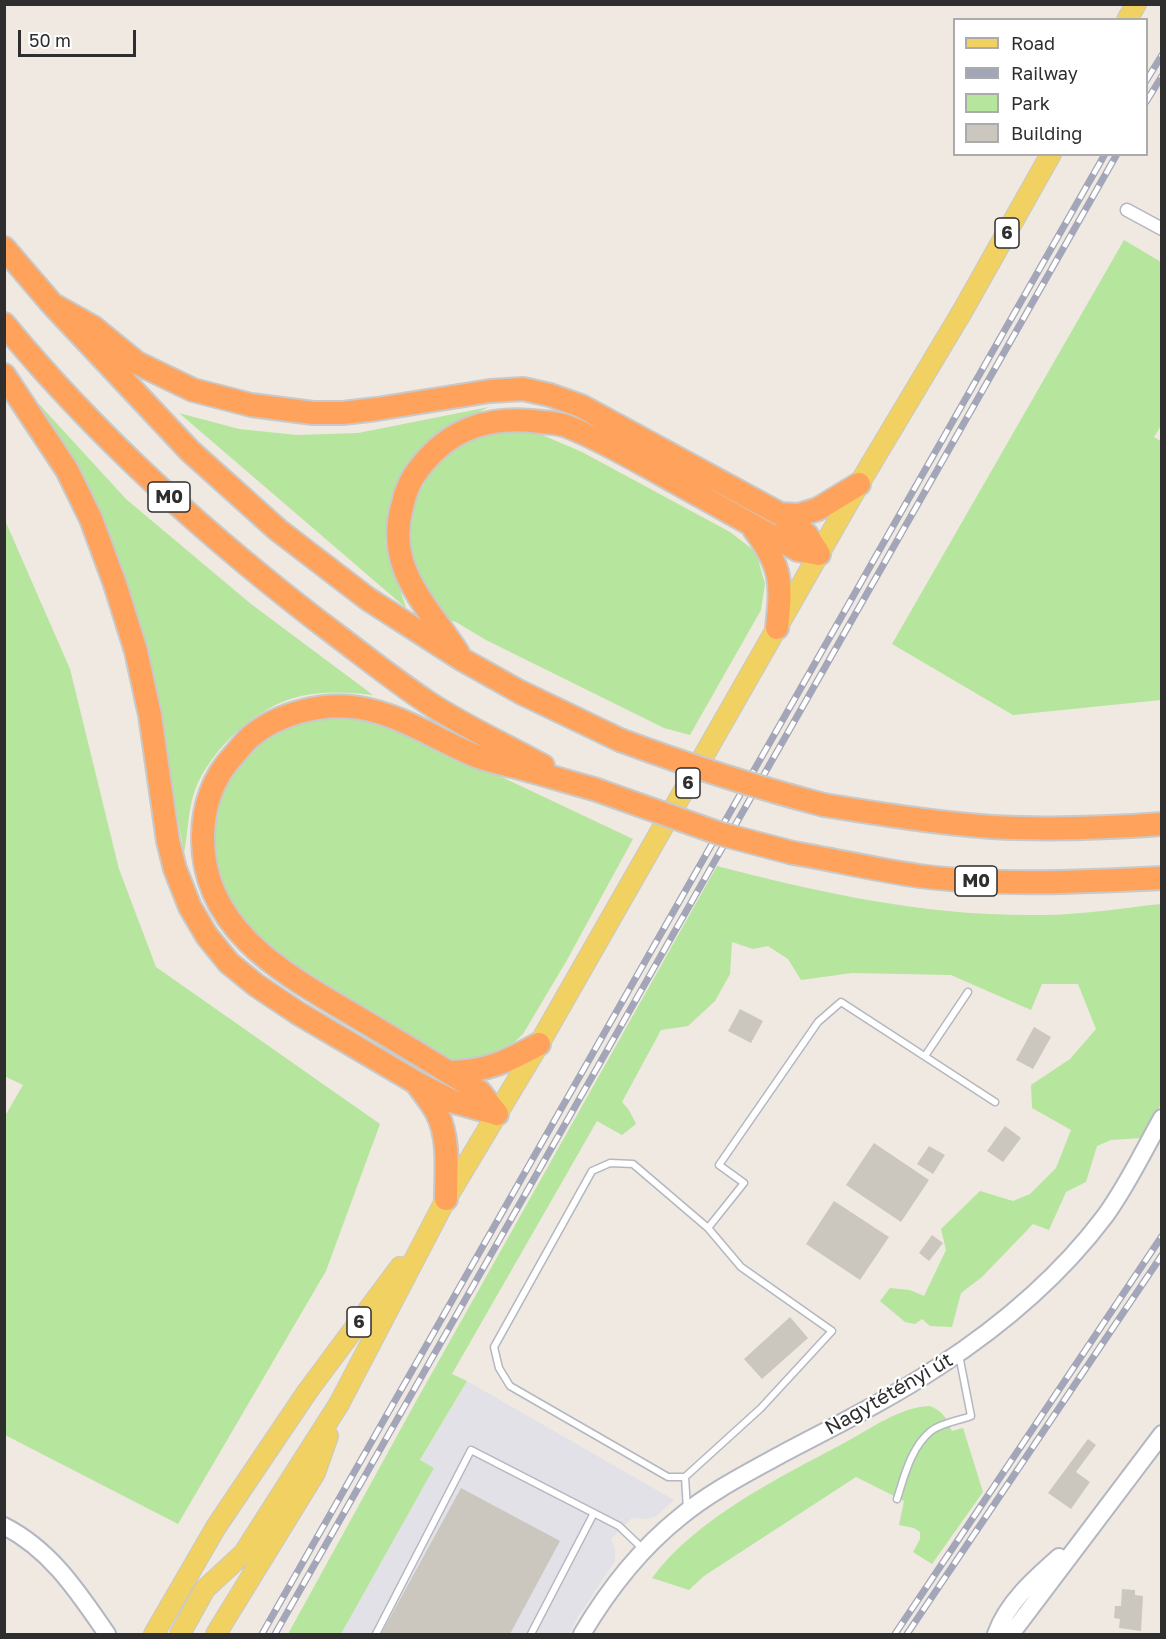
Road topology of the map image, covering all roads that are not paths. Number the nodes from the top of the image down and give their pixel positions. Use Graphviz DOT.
graph roads {
  1 [pos="1136,4"];
  2 [pos="1128,18"];
  3 [pos="1050,156"];
  4 [pos="1128,210"];
  5 [pos="1161,229"];
  6 [pos="4,248"];
  7 [pos="52,304"];
  8 [pos="4,324"];
  9 [pos="4,375"];
  10 [pos="859,484"];
  11 [pos="780,514"];
  12 [pos="749,523"];
  13 [pos="819,554"];
  14 [pos="777,628"];
  15 [pos="463,660"];
  16 [pos="594,789"];
  17 [pos="1157,824"];
  18 [pos="1161,878"];
  19 [pos="968,992"];
  20 [pos="539,1044"];
  21 [pos="925,1056"];
  22 [pos="449,1072"];
  23 [pos="417,1083"];
  24 [pos="995,1102"];
  25 [pos="497,1114"];
  26 [pos="1161,1118"];
  27 [pos="441,1208"];
  28 [pos="708,1228"];
  29 [pos="959,1353"];
  30 [pos="339,1404"];
  31 [pos="1161,1434"];
  32 [pos="685,1477"];
  33 [pos="897,1499"];
  34 [pos="687,1512"];
  35 [pos="594,1513"];
  36 [pos="4,1526"];
  37 [pos="1084,1534"];
  38 [pos="644,1550"];
  39 [pos="107,1635"];
  40 [pos="154,1635"];
  41 [pos="180,1635"];
  42 [pos="216,1635"];
  43 [pos="376,1635"];
  44 [pos="531,1635"];
  45 [pos="582,1635"];
  46 [pos="996,1635"];
  47 [pos="1011,1635"];
  1 -- 2 [label="main road"];
  3 -- 10 [label="main road, 6"];
  4 -- 5 [label="street"];
  6 -- 7 [label="highway, M0"];
  7 -- 11 [label="highway"];
  7 -- 15 [label="highway, M0"];
  8 -- 16 [label="highway, M0"];
  9 -- 23 [label="highway"];
  10 -- 11 [label="highway"];
  10 -- 13 [label="main road, 6"];
  11 -- 13 [label="highway"];
  12 -- 13 [label="highway"];
  12 -- 14 [label="highway"];
  12 -- 15 [label="highway"];
  13 -- 14 [label="main road, 6"];
  14 -- 20 [label="main road, 6"];
  15 -- 17 [label="highway, M0, bridge"];
  16 -- 18 [label="highway, M0, bridge"];
  16 -- 22 [label="highway"];
  19 -- 21 [label="lane"];
  20 -- 22 [label="highway"];
  20 -- 25 [label="main road, 6"];
  21 -- 24 [label="lane"];
  21 -- 28 [label="lane"];
  22 -- 25 [label="highway"];
  23 -- 25 [label="highway"];
  23 -- 27 [label="highway"];
  25 -- 27 [label="main road, 6"];
  26 -- 29 [label="main road, Nagytétényi út"];
  27 -- 30 [label="main road, 6"];
  27 -- 40 [label="main road, 6"];
  28 -- 32 [label="lane"];
  28 -- 32 [label="lane"];
  29 -- 33 [label="lane"];
  29 -- 34 [label="main road, Nagytétényi út"];
  30 -- 41 [label="main road, 6"];
  30 -- 42 [label="main road"];
  31 -- 37 [label="main road"];
  32 -- 34 [label="lane"];
  34 -- 38 [label="main road, Nagytétényi út"];
  35 -- 38 [label="lane"];
  35 -- 43 [label="lane"];
  35 -- 44 [label="lane"];
  36 -- 39 [label="main road"];
  37 -- 46 [label="main road"];
  37 -- 47 [label="main road"];
  38 -- 45 [label="main road, Nagytétényi út"];
}
